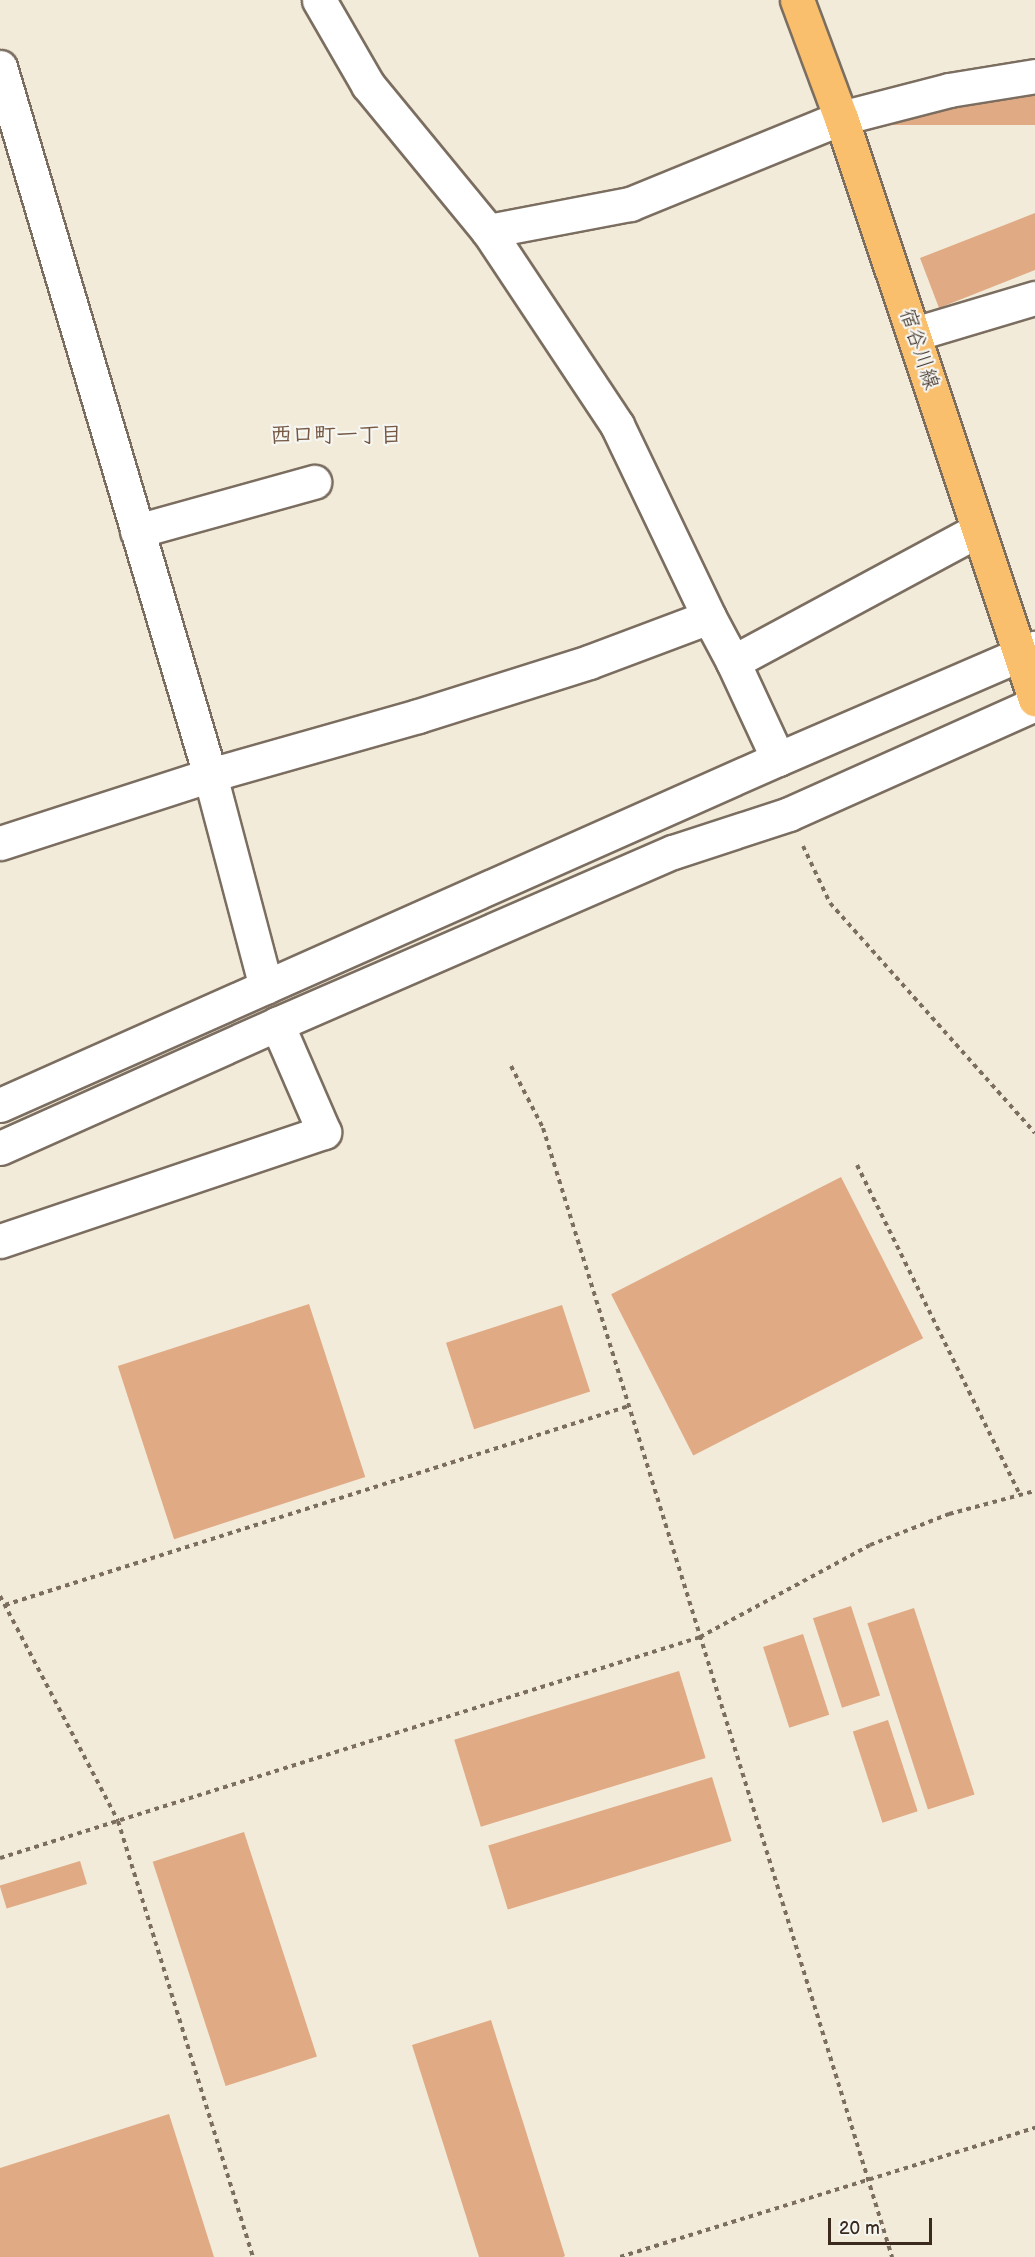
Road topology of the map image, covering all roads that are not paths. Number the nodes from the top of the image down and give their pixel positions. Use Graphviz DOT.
graph roads {
  1 [pos="320,0"];
  2 [pos="797,0"];
  3 [pos="0,67"];
  4 [pos="1035,76"];
  5 [pos="841,118"];
  6 [pos="488,231"];
  7 [pos="1035,298"];
  8 [pos="914,334"];
  9 [pos="314,482"];
  10 [pos="978,530"];
  11 [pos="137,531"];
  12 [pos="709,617"];
  13 [pos="1028,651"];
  14 [pos="733,662"];
  15 [pos="1035,699"];
  16 [pos="1035,705"];
  17 [pos="778,759"];
  18 [pos="210,775"];
  19 [pos="0,843"];
  20 [pos="266,987"];
  21 [pos="277,1024"];
  22 [pos="0,1106"];
  23 [pos="0,1148"];
  24 [pos="0,1241"];
  1 -- 6 [label="street"];
  2 -- 5 [label="main road, 宿谷川線"];
  3 -- 11 [label="street"];
  4 -- 5 [label="street"];
  5 -- 6 [label="street"];
  5 -- 8 [label="main road, 宿谷川線"];
  6 -- 12 [label="street"];
  7 -- 8 [label="street"];
  8 -- 10 [label="main road, 宿谷川線"];
  9 -- 11 [label="street"];
  10 -- 13 [label="main road, 宿谷川線"];
  10 -- 14 [label="street"];
  11 -- 18 [label="street"];
  12 -- 14 [label="street"];
  12 -- 18 [label="street"];
  13 -- 15 [label="main road, 宿谷川線"];
  13 -- 17 [label="street"];
  14 -- 17 [label="street"];
  16 -- 21 [label="street"];
  17 -- 20 [label="street"];
  18 -- 19 [label="street"];
  18 -- 20 [label="street"];
  20 -- 22 [label="street"];
  21 -- 23 [label="street"];
  21 -- 24 [label="street"];
}
